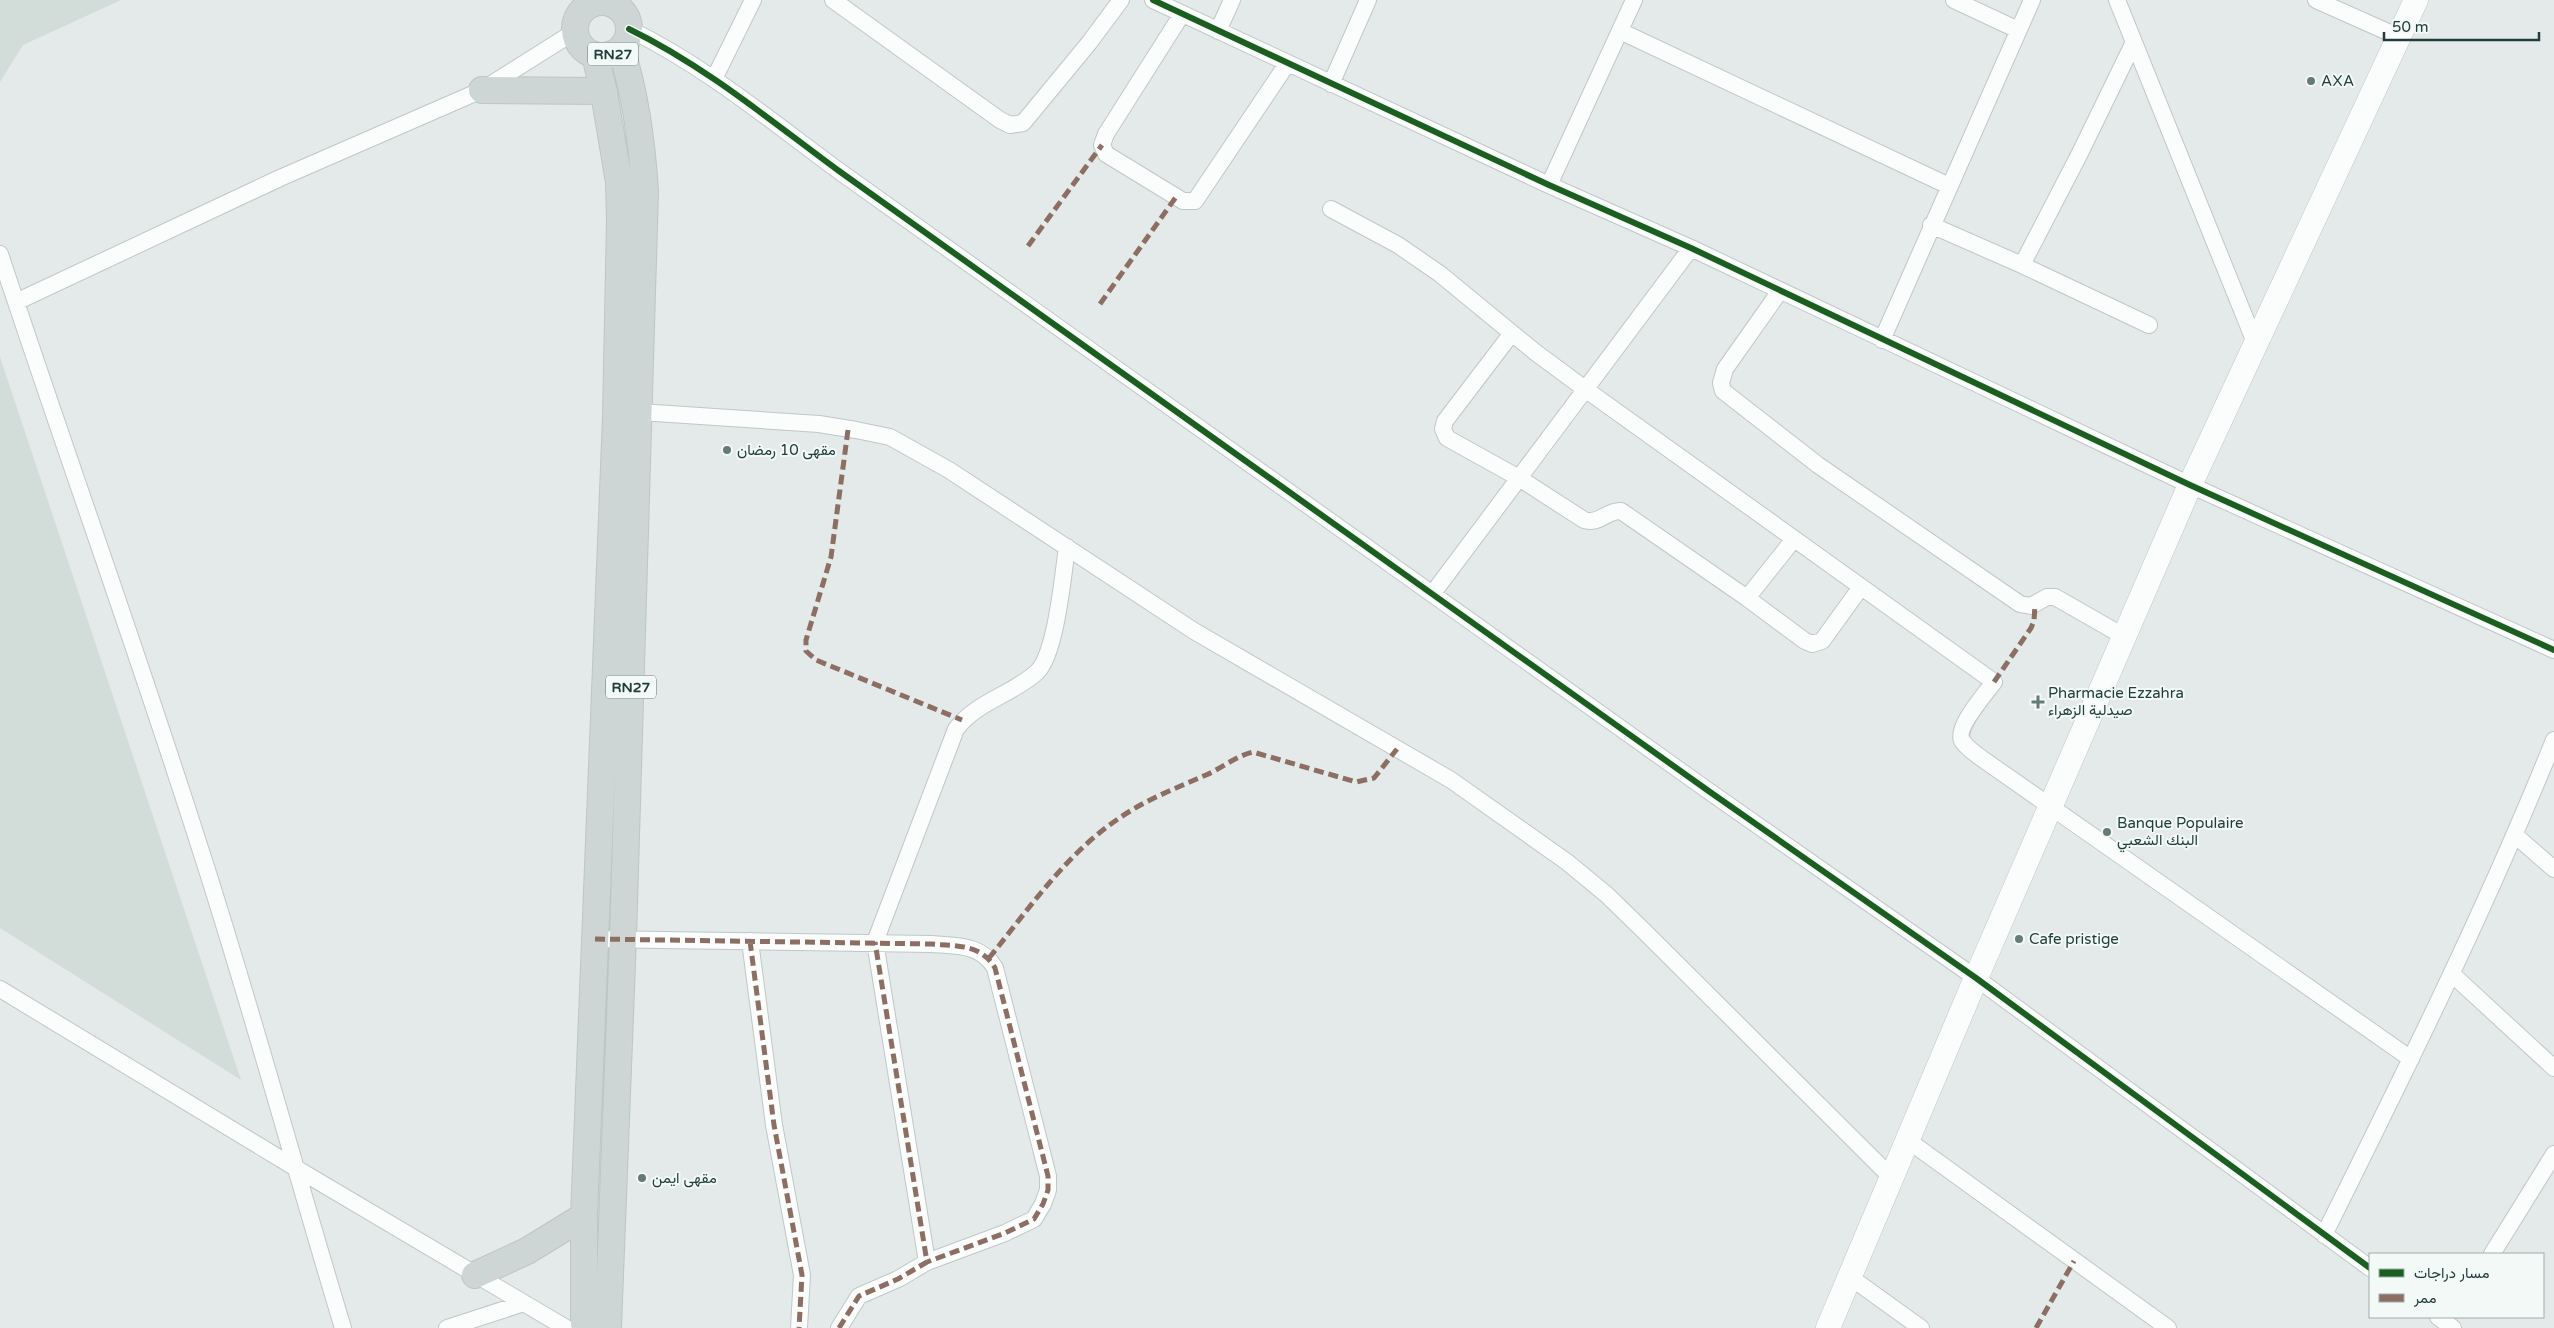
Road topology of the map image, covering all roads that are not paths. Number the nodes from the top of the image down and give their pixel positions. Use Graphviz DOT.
graph roads {
  1 [pos="753,0"];
  2 [pos="833,0"];
  3 [pos="1121,0"];
  4 [pos="1153,0"];
  5 [pos="1232,0"];
  6 [pos="1368,0"];
  7 [pos="1634,0"];
  8 [pos="1954,0"];
  9 [pos="2032,0"];
  10 [pos="2117,0"];
  11 [pos="2316,0"];
  12 [pos="2416,0"];
  13 [pos="608,1"];
  14 [pos="577,14"];
  15 [pos="1182,14"];
  16 [pos="2018,30"];
  17 [pos="1620,31"];
  18 [pos="1218,32"];
  19 [pos="2399,37"];
  20 [pos="625,39"];
  21 [pos="2134,42"];
  22 [pos="595,55"];
  23 [pos="1288,64"];
  24 [pos="714,79"];
  25 [pos="1332,84"];
  26 [pos="482,90"];
  27 [pos="604,91"];
  28 [pos="1549,185"];
  29 [pos="1949,186"];
  30 [pos="1331,209"];
  31 [pos="1931,225"];
  32 [pos="1691,248"];
  33 [pos="0,254"];
  34 [pos="2022,265"];
  35 [pos="1780,291"];
  36 [pos="16,302"];
  37 [pos="2149,325"];
  38 [pos="1512,333"];
  39 [pos="1882,340"];
  40 [pos="2256,345"];
  41 [pos="1585,389"];
  42 [pos="628,415"];
  43 [pos="1519,478"];
  44 [pos="2190,486"];
  45 [pos="1794,539"];
  46 [pos="1068,547"];
  47 [pos="1861,588"];
  48 [pos="1433,593"];
  49 [pos="1747,598"];
  50 [pos="2125,637"];
  51 [pos="2554,650"];
  52 [pos="2554,740"];
  53 [pos="2050,806"];
  54 [pos="2516,836"];
  55 [pos="2554,869"];
  56 [pos="623,938"];
  57 [pos="595,939"];
  58 [pos="750,941"];
  59 [pos="875,942"];
  60 [pos="2453,975"];
  61 [pos="1976,978"];
  62 [pos="0,989"];
  63 [pos="2411,1059"];
  64 [pos="2554,1068"];
  65 [pos="1906,1139"];
  66 [pos="2554,1154"];
  67 [pos="294,1168"];
  68 [pos="1891,1177"];
  69 [pos="584,1216"];
  70 [pos="2324,1235"];
  71 [pos="2493,1253"];
  72 [pos="927,1262"];
  73 [pos="2369,1267"];
  74 [pos="475,1275"];
  75 [pos="1850,1277"];
  76 [pos="524,1303"];
  77 [pos="589,1327"];
  78 [pos="343,1328"];
  79 [pos="446,1328"];
  80 [pos="799,1328"];
  81 [pos="839,1328"];
  82 [pos="1828,1328"];
  83 [pos="1921,1328"];
  84 [pos="2168,1328"];
  1 -- 24 [label="street"];
  2 -- 3 [label="street"];
  4 -- 15 [label="street"];
  5 -- 18 [label="street"];
  6 -- 25 [label="street"];
  7 -- 17 [label="street"];
  8 -- 16 [label="street"];
  9 -- 16 [label="street"];
  10 -- 21 [label="street"];
  11 -- 19 [label="street"];
  12 -- 19 [label="street"];
  13 -- 14 [label="main road, RN27"];
  13 -- 20 [label="main road, RN27"];
  14 -- 22 [label="main road, RN27"];
  14 -- 26 [label="street"];
  15 -- 18 [label="street"];
  15 -- 23 [label="street"];
  16 -- 29 [label="street"];
  17 -- 28 [label="street"];
  17 -- 29 [label="street"];
  18 -- 23 [label="street"];
  19 -- 40 [label="street"];
  20 -- 22 [label="main road, RN27"];
  20 -- 24 [label="street"];
  20 -- 42 [label="main road, RN27"];
  21 -- 34 [label="street"];
  21 -- 40 [label="street"];
  22 -- 27 [label="main road, RN27"];
  23 -- 25 [label="street"];
  24 -- 48 [label="street"];
  25 -- 28 [label="street"];
  26 -- 27 [label="main road"];
  26 -- 36 [label="street"];
  27 -- 42 [label="main road, RN27"];
  28 -- 32 [label="street"];
  29 -- 31 [label="street"];
  30 -- 38 [label="street"];
  31 -- 34 [label="street"];
  31 -- 39 [label="street"];
  32 -- 35 [label="street"];
  32 -- 41 [label="street"];
  33 -- 36 [label="street"];
  34 -- 37 [label="street"];
  35 -- 39 [label="street"];
  35 -- 50 [label="street"];
  36 -- 67 [label="street"];
  38 -- 41 [label="street"];
  38 -- 43 [label="street"];
  39 -- 44 [label="street"];
  40 -- 44 [label="street"];
  41 -- 43 [label="street"];
  41 -- 45 [label="street"];
  42 -- 46 [label="street"];
  42 -- 56 [label="main road, RN27"];
  42 -- 57 [label="main road, RN27"];
  43 -- 48 [label="street"];
  43 -- 49 [label="street"];
  44 -- 50 [label="street"];
  44 -- 51 [label="street"];
  45 -- 47 [label="street"];
  45 -- 49 [label="street"];
  46 -- 59 [label="street"];
  46 -- 68 [label="street"];
  47 -- 49 [label="street"];
  47 -- 53 [label="street"];
  48 -- 61 [label="street"];
  50 -- 53 [label="street"];
  52 -- 54 [label="street"];
  53 -- 61 [label="street"];
  53 -- 63 [label="street"];
  54 -- 55 [label="street"];
  54 -- 60 [label="street"];
  56 -- 57 [label="street"];
  56 -- 58 [label="street"];
  56 -- 77 [label="main road, RN27"];
  57 -- 69 [label="main road, RN27"];
  58 -- 59 [label="street"];
  58 -- 80 [label="street"];
  59 -- 72 [label="street"];
  59 -- 72 [label="street"];
  60 -- 63 [label="street"];
  60 -- 64 [label="street"];
  61 -- 65 [label="street"];
  61 -- 70 [label="street"];
  62 -- 67 [label="street"];
  63 -- 70 [label="street"];
  65 -- 68 [label="street"];
  65 -- 84 [label="street"];
  66 -- 71 [label="street"];
  67 -- 74 [label="street"];
  67 -- 78 [label="street"];
  68 -- 75 [label="street"];
  69 -- 74 [label="main road"];
  69 -- 77 [label="main road, RN27"];
  70 -- 73 [label="street"];
  72 -- 81 [label="street"];
  74 -- 76 [label="street"];
  75 -- 82 [label="street"];
  75 -- 83 [label="street"];
  76 -- 77 [label="street"];
  76 -- 79 [label="street"];
}
